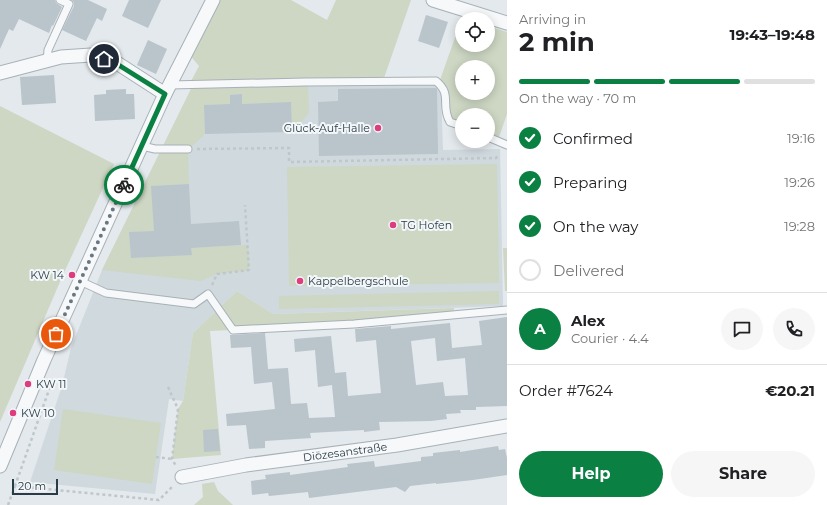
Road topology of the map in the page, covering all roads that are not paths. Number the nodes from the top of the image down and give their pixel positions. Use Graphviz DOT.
graph roads {
  1 [pos="60,0"];
  2 [pos="213,0"];
  3 [pos="433,0"];
  4 [pos="507,23"];
  5 [pos="47,61"];
  6 [pos="0,73"];
  7 [pos="167,90"];
  8 [pos="455,124"];
  9 [pos="495,140"];
  10 [pos="507,145"];
  11 [pos="142,146"];
  12 [pos="188,150"];
  13 [pos="80,281"];
  14 [pos="507,310"];
  15 [pos="507,426"];
  16 [pos="0,466"];
  17 [pos="182,477"];
  1 -- 5 [label="lane"];
  2 -- 7 [label="street"];
  3 -- 4 [label="street"];
  5 -- 6 [label="street"];
  5 -- 7 [label="street"];
  7 -- 8 [label="lane"];
  7 -- 11 [label="street"];
  9 -- 10 [label="lane"];
  11 -- 12 [label="lane"];
  11 -- 13 [label="street"];
  13 -- 14 [label="lane"];
  13 -- 16 [label="street"];
  15 -- 17 [label="street, Diözesanstraße"];
}
